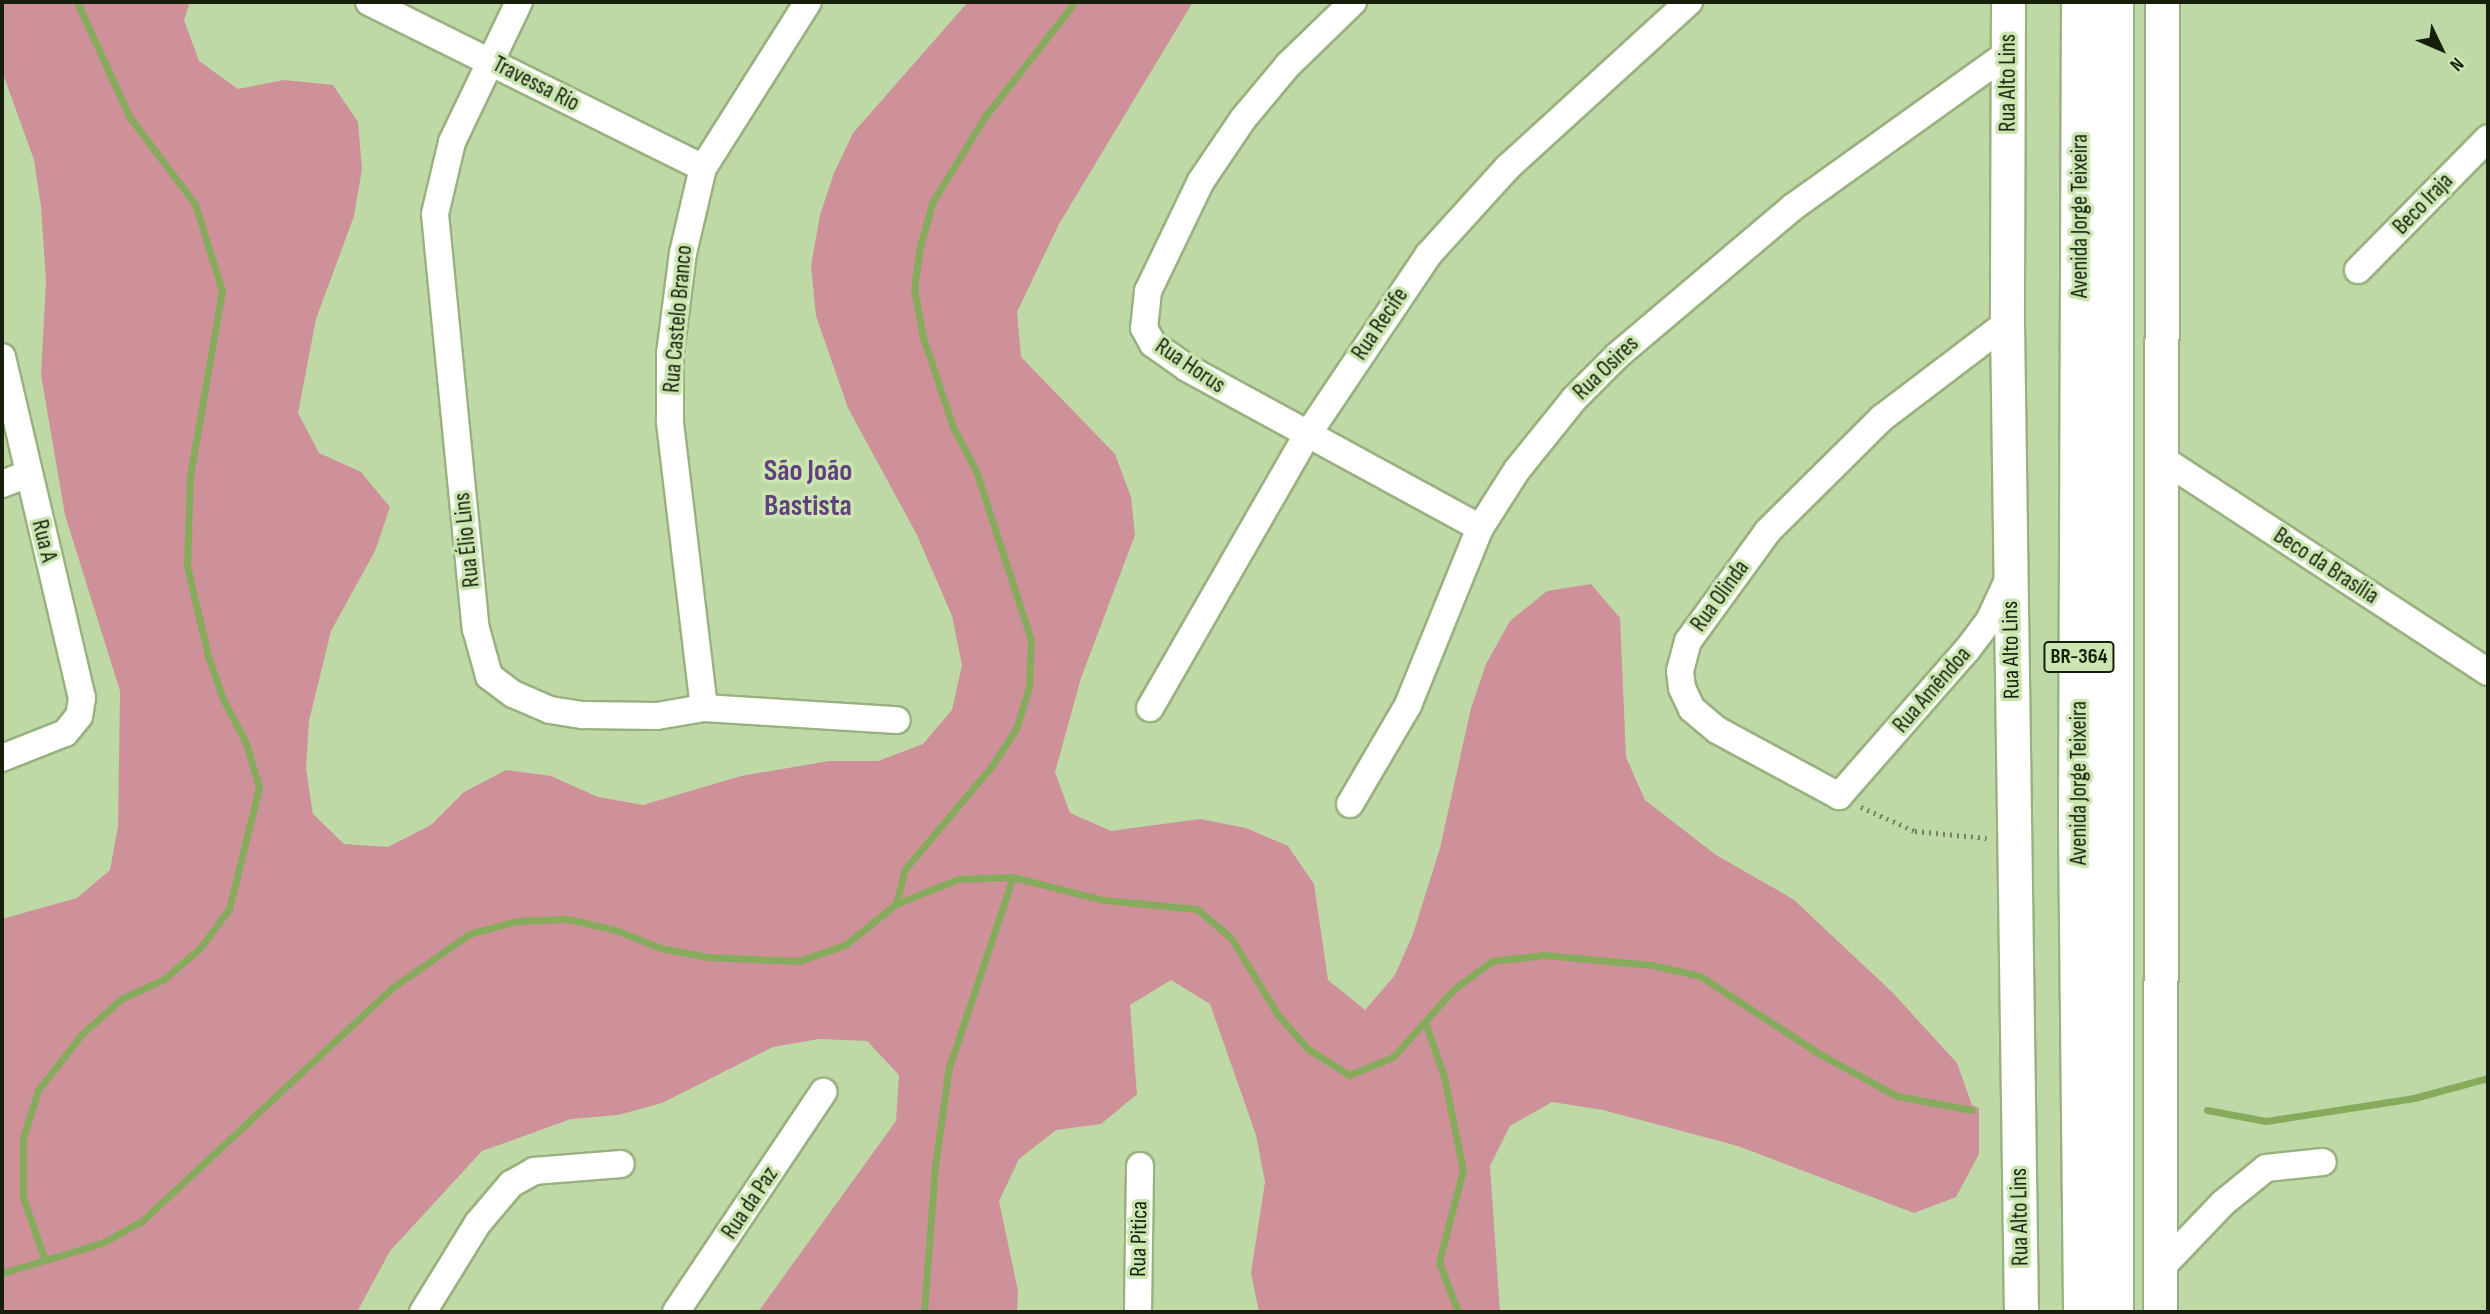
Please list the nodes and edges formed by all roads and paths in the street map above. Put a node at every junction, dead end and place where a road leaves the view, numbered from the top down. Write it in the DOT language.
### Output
graph roads {
  1 [pos="369,2"];
  2 [pos="519,2"];
  3 [pos="808,2"];
  4 [pos="1353,2"];
  5 [pos="1689,2"];
  6 [pos="2008,2"];
  7 [pos="2081,2"];
  8 [pos="2114,2"];
  9 [pos="2162,2"];
  10 [pos="2008,53"];
  11 [pos="488,60"];
  12 [pos="2488,138"];
  13 [pos="703,168"];
  14 [pos="2358,270"];
  15 [pos="2007,323"];
  16 [pos="2,357"];
  17 [pos="1306,436"];
  18 [pos="2164,460"];
  19 [pos="28,474"];
  20 [pos="2,484"];
  21 [pos="1480,528"];
  22 [pos="2010,575"];
  23 [pos="2488,672"];
  24 [pos="704,708"];
  25 [pos="1150,708"];
  26 [pos="897,720"];
  27 [pos="2,758"];
  28 [pos="1839,796"];
  29 [pos="1350,804"];
  30 [pos="2014,843"];
  31 [pos="823,1092"];
  32 [pos="2323,1162"];
  33 [pos="621,1164"];
  34 [pos="1140,1166"];
  35 [pos="2160,1269"];
  36 [pos="2021,1306"];
  37 [pos="423,1312"];
  38 [pos="676,1312"];
  39 [pos="1138,1312"];
  40 [pos="2083,1312"];
  41 [pos="2113,1312"];
  42 [pos="2161,1312"];
  1 -- 11 [label="street, Travessa Rio"];
  2 -- 11 [label="street, Rua Élio Lins"];
  3 -- 13 [label="street, Rua Castelo Branco"];
  4 -- 17 [label="street, Rua Horus"];
  5 -- 17 [label="street, Rua Recife"];
  6 -- 10 [label="main road, Rua Alto Lins"];
  7 -- 40 [label="highway, Avenida Jorge Teixeira / BR-364"];
  8 -- 41 [label="highway, Avenida Jorge Teixeira / BR-364"];
  9 -- 18 [label="main road"];
  10 -- 15 [label="main road, Rua Alto Lins"];
  10 -- 21 [label="street, Rua Osires"];
  11 -- 13 [label="street, Travessa Rio"];
  11 -- 24 [label="street, Rua Élio Lins"];
  12 -- 14 [label="street, Beco Iraja"];
  13 -- 24 [label="street, Rua Castelo Branco"];
  15 -- 22 [label="main road, Rua Alto Lins"];
  15 -- 28 [label="street, Rua Olinda"];
  16 -- 19 [label="street, Rua A"];
  17 -- 21 [label="street, Rua Horus"];
  17 -- 25 [label="street, Rua Recife"];
  18 -- 23 [label="street, Beco da Brasília"];
  18 -- 35 [label="main road"];
  19 -- 20 [label="street"];
  19 -- 27 [label="street, Rua A"];
  21 -- 29 [label="street, Rua Osires"];
  22 -- 28 [label="street, Rua Amêndoa"];
  22 -- 30 [label="main road, Rua Alto Lins"];
  24 -- 26 [label="street, Rua Élio Lins"];
  28 -- 30 [label="path"];
  30 -- 36 [label="main road, Rua Alto Lins"];
  31 -- 38 [label="street, Rua da Paz"];
  32 -- 35 [label="street"];
  33 -- 37 [label="street"];
  34 -- 39 [label="street, Rua Pitica"];
  35 -- 42 [label="main road"];
}
